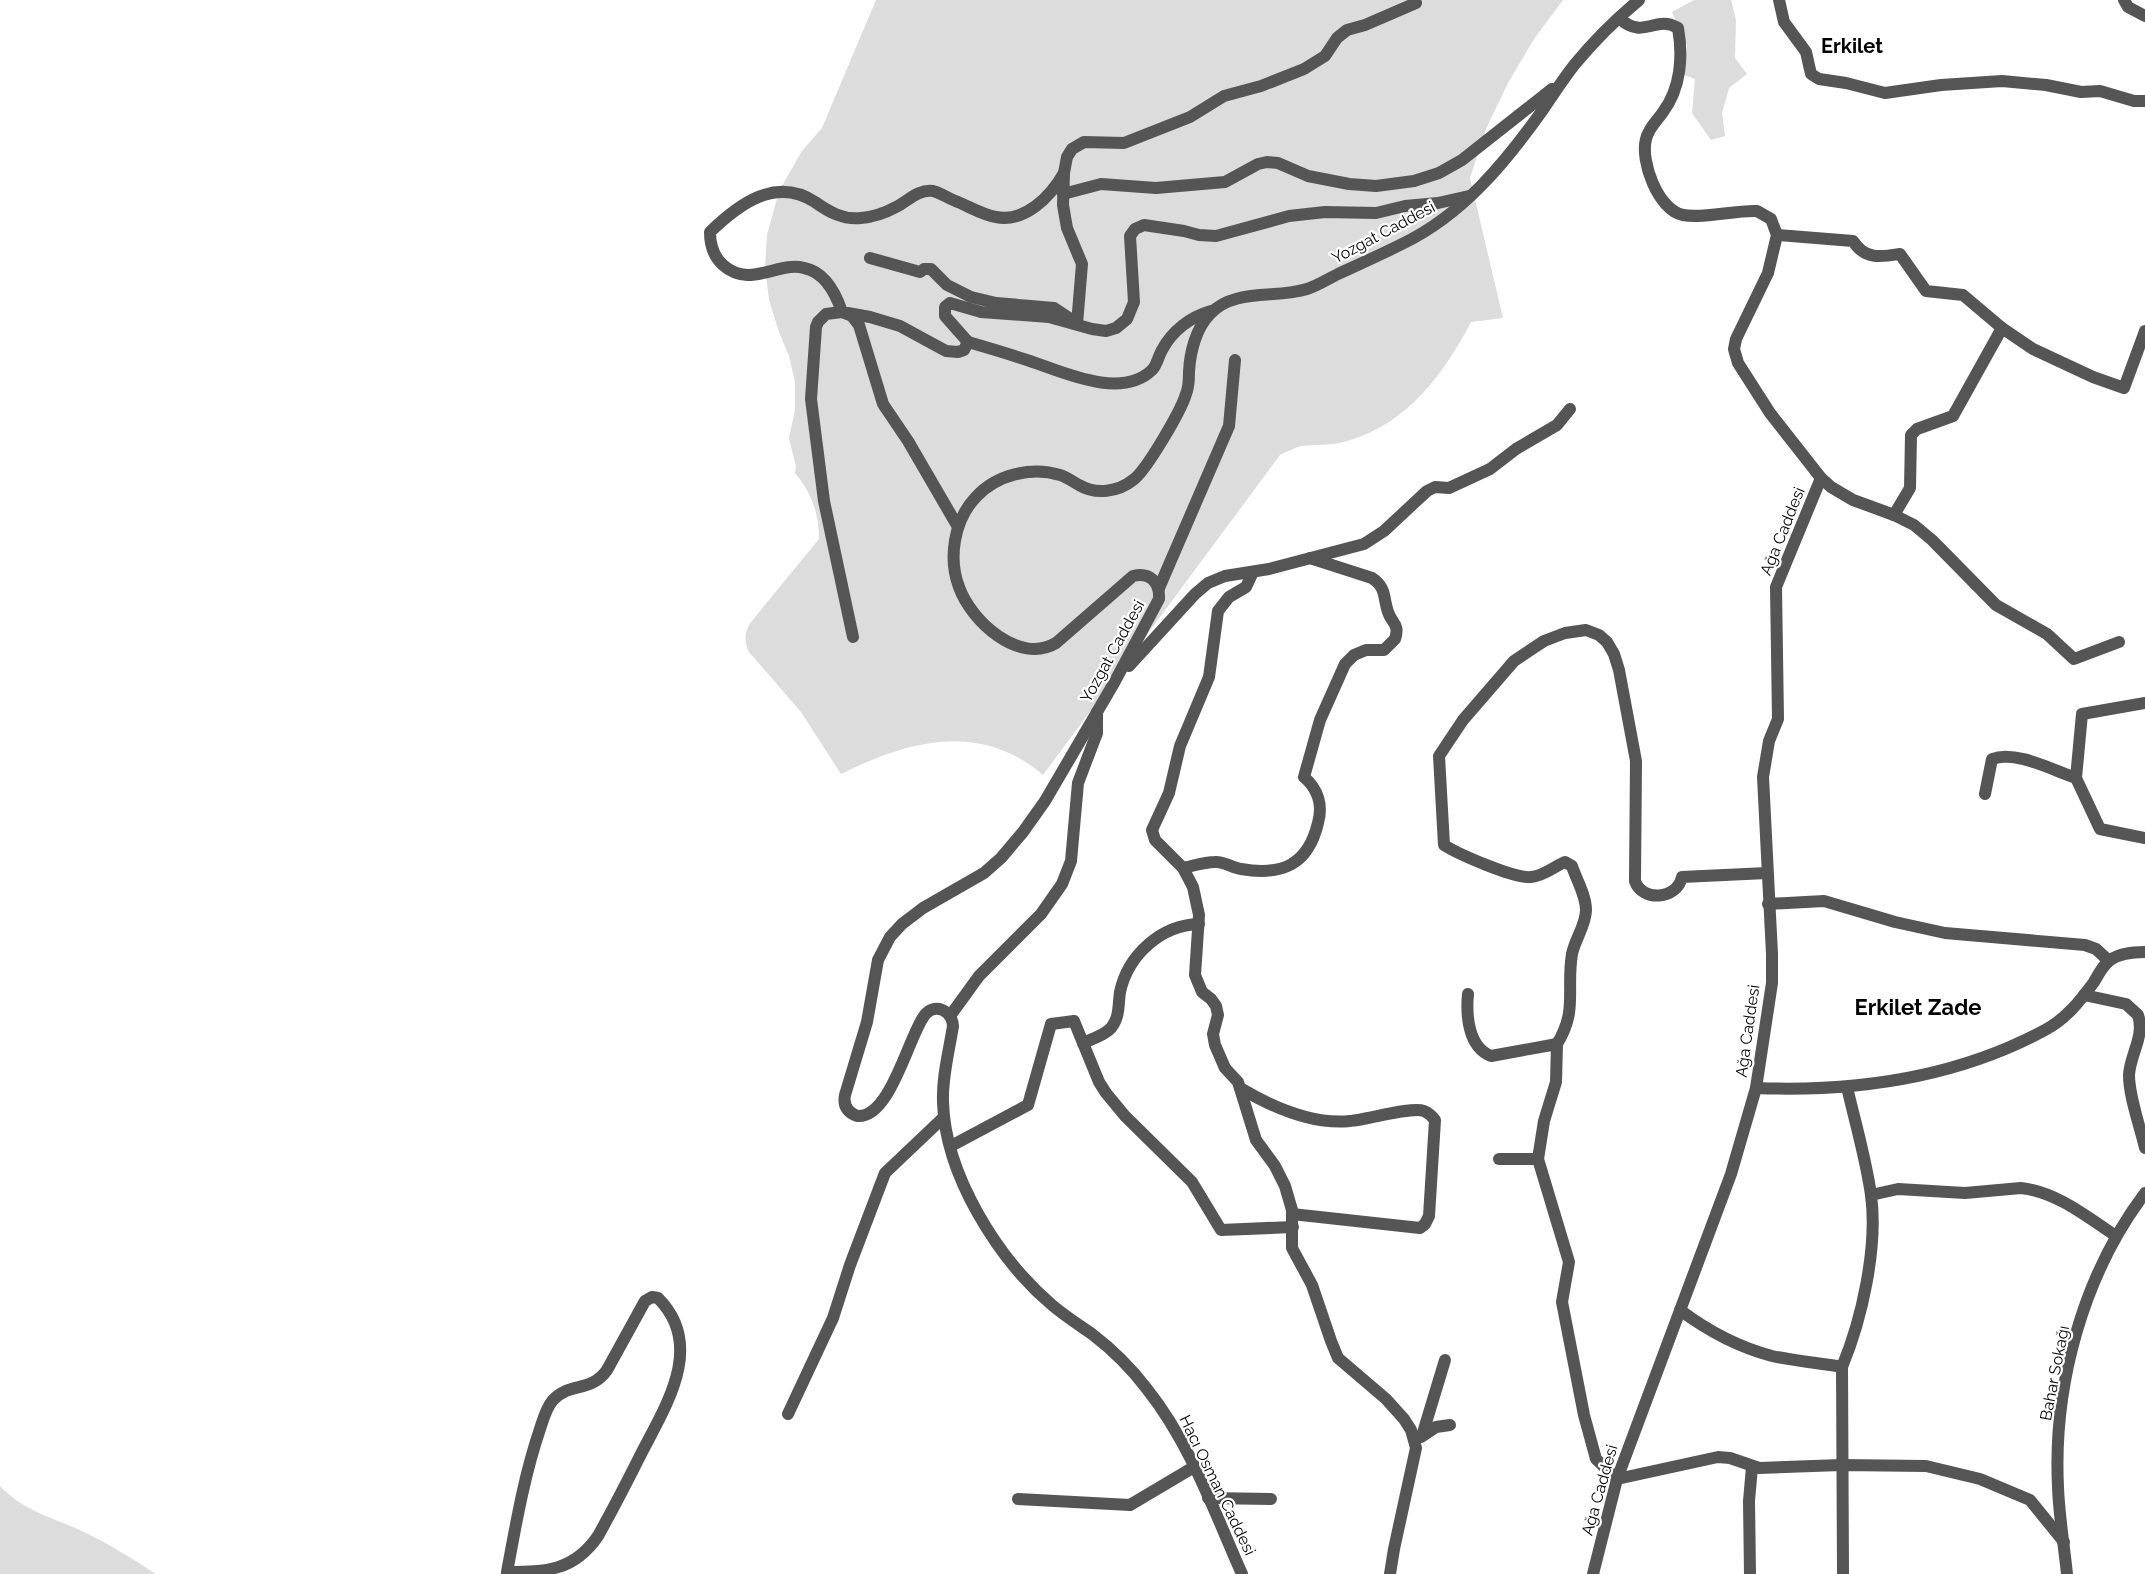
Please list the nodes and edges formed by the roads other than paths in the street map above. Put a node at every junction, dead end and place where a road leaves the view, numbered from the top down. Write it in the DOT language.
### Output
graph roads {
  1 [pos="1639,0"];
  2 [pos="1779,0"];
  3 [pos="2124,0"];
  4 [pos="1416,3"];
  5 [pos="2145,16"];
  6 [pos="1619,18"];
  7 [pos="1563,80"];
  8 [pos="2145,101"];
  9 [pos="1064,173"];
  10 [pos="1063,194"];
  11 [pos="1472,196"];
  12 [pos="1777,235"];
  13 [pos="870,258"];
  14 [pos="1214,310"];
  15 [pos="842,312"];
  16 [pos="1077,324"];
  17 [pos="2002,328"];
  18 [pos="2145,331"];
  19 [pos="968,342"];
  20 [pos="1235,360"];
  21 [pos="1570,409"];
  22 [pos="1821,478"];
  23 [pos="1894,515"];
  24 [pos="958,527"];
  25 [pos="1310,558"];
  26 [pos="1253,572"];
  27 [pos="1159,588"];
  28 [pos="854,637"];
  29 [pos="2119,642"];
  30 [pos="1114,682"];
  31 [pos="2145,704"];
  32 [pos="1097,712"];
  33 [pos="2076,778"];
  34 [pos="1985,794"];
  35 [pos="2145,838"];
  36 [pos="1183,868"];
  37 [pos="1767,873"];
  38 [pos="1768,904"];
  39 [pos="1199,924"];
  40 [pos="2145,952"];
  41 [pos="2109,961"];
  42 [pos="1468,994"];
  43 [pos="2084,995"];
  44 [pos="952,1021"];
  45 [pos="1083,1043"];
  46 [pos="1557,1044"];
  47 [pos="1847,1087"];
  48 [pos="1240,1088"];
  49 [pos="1756,1088"];
  50 [pos="944,1117"];
  51 [pos="951,1146"];
  52 [pos="2145,1148"];
  53 [pos="1499,1159"];
  54 [pos="1538,1160"];
  55 [pos="2145,1193"];
  56 [pos="1871,1196"];
  57 [pos="1292,1221"];
  58 [pos="2116,1236"];
  59 [pos="1680,1310"];
  60 [pos="1445,1360"];
  61 [pos="1842,1366"];
  62 [pos="788,1414"];
  63 [pos="1450,1425"];
  64 [pos="1419,1439"];
  65 [pos="1841,1465"];
  66 [pos="1194,1467"];
  67 [pos="1752,1467"];
  68 [pos="1617,1479"];
  69 [pos="1208,1497"];
  70 [pos="1271,1498"];
  71 [pos="1018,1499"];
  72 [pos="2064,1542"];
  73 [pos="507,1573"];
  74 [pos="1242,1574"];
  75 [pos="1390,1574"];
  76 [pos="1593,1574"];
  77 [pos="1750,1574"];
  78 [pos="1843,1574"];
  79 [pos="2067,1574"];
  1 -- 6 [label="street, Yozgat Caddesi"];
  2 -- 8 [label="street"];
  3 -- 5 [label="street"];
  4 -- 9 [label="street"];
  6 -- 7 [label="street, Yozgat Caddesi"];
  6 -- 12 [label="street"];
  7 -- 10 [label="street"];
  7 -- 11 [label="street, Yozgat Caddesi"];
  9 -- 10 [label="street"];
  9 -- 15 [label="street"];
  10 -- 16 [label="street"];
  11 -- 14 [label="street, Yozgat Caddesi"];
  11 -- 16 [label="street"];
  12 -- 17 [label="street"];
  12 -- 22 [label="street"];
  13 -- 16 [label="street"];
  14 -- 19 [label="street"];
  14 -- 24 [label="street, Yozgat Caddesi"];
  15 -- 19 [label="street"];
  15 -- 24 [label="street"];
  15 -- 28 [label="street"];
  16 -- 19 [label="street"];
  17 -- 18 [label="street"];
  17 -- 23 [label="street"];
  20 -- 27 [label="street"];
  21 -- 25 [label="street"];
  22 -- 23 [label="street"];
  22 -- 37 [label="street, Ağa Caddesi"];
  23 -- 29 [label="street"];
  24 -- 27 [label="street, Yozgat Caddesi"];
  25 -- 26 [label="street"];
  25 -- 36 [label="street"];
  26 -- 30 [label="street"];
  26 -- 36 [label="street"];
  27 -- 30 [label="street, Yozgat Caddesi"];
  30 -- 32 [label="street, Yozgat Caddesi"];
  31 -- 33 [label="street"];
  32 -- 44 [label="street"];
  32 -- 44 [label="street, Yozgat Caddesi"];
  33 -- 34 [label="street"];
  33 -- 35 [label="street"];
  36 -- 39 [label="street"];
  37 -- 38 [label="street, Ağa Caddesi"];
  37 -- 46 [label="street"];
  38 -- 41 [label="street"];
  38 -- 49 [label="street, Ağa Caddesi"];
  39 -- 45 [label="street"];
  39 -- 48 [label="street"];
  40 -- 41 [label="street"];
  41 -- 43 [label="street"];
  42 -- 46 [label="street"];
  43 -- 47 [label="street"];
  43 -- 52 [label="street"];
  44 -- 50 [label="street, Hacı Osman Caddesi"];
  45 -- 51 [label="street"];
  45 -- 57 [label="street"];
  46 -- 54 [label="street"];
  47 -- 49 [label="street"];
  47 -- 56 [label="street"];
  48 -- 57 [label="street"];
  48 -- 57 [label="street"];
  49 -- 59 [label="street, Ağa Caddesi"];
  50 -- 51 [label="street, Hacı Osman Caddesi"];
  50 -- 62 [label="street"];
  51 -- 66 [label="street, Hacı Osman Caddesi"];
  53 -- 54 [label="street"];
  54 -- 68 [label="street"];
  55 -- 58 [label="street, Bahar Sokağı"];
  56 -- 58 [label="street"];
  56 -- 61 [label="street"];
  57 -- 64 [label="street"];
  58 -- 72 [label="street, Bahar Sokağı"];
  59 -- 61 [label="street"];
  59 -- 68 [label="street, Ağa Caddesi"];
  60 -- 64 [label="street"];
  61 -- 65 [label="street"];
  63 -- 64 [label="street"];
  64 -- 75 [label="street"];
  65 -- 67 [label="street"];
  65 -- 72 [label="street"];
  65 -- 78 [label="street"];
  66 -- 69 [label="street, Hacı Osman Caddesi"];
  66 -- 71 [label="street"];
  67 -- 68 [label="street"];
  67 -- 77 [label="street"];
  68 -- 76 [label="street, Ağa Caddesi"];
  69 -- 70 [label="street"];
  69 -- 74 [label="street, Hacı Osman Caddesi"];
  72 -- 79 [label="street, Bahar Sokağı"];
  73 -- 73 [label="street"];
}
